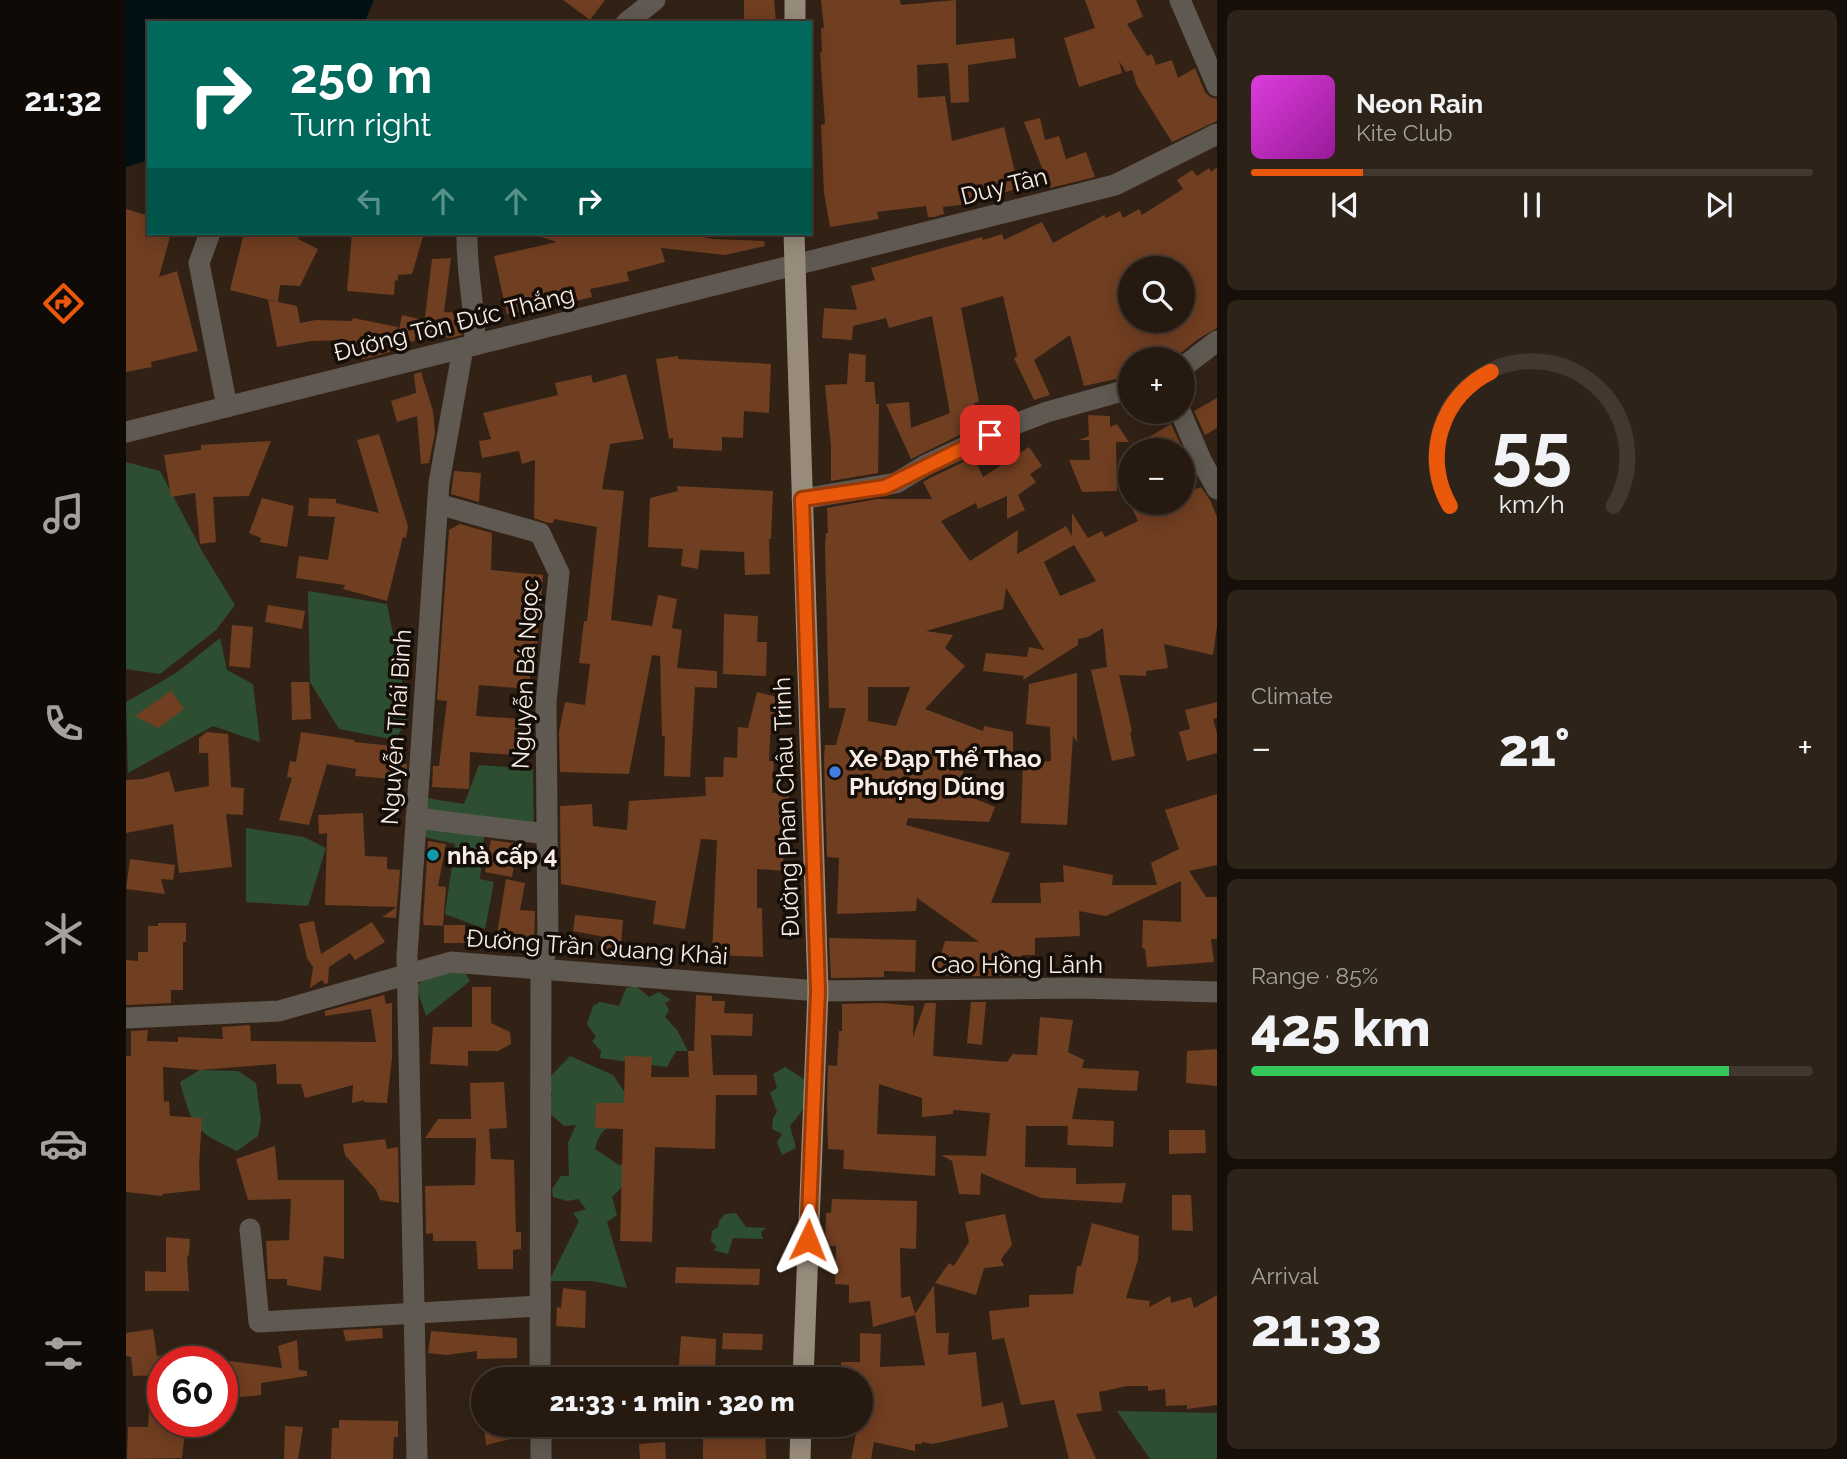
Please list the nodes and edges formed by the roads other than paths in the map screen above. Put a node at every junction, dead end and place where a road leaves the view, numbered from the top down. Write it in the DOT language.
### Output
graph roads {
  1 [pos="655,0"];
  2 [pos="794,0"];
  3 [pos="1180,0"];
  4 [pos="629,21"];
  5 [pos="794,21"];
  6 [pos="1217,86"];
  7 [pos="1217,134"];
  8 [pos="209,235"];
  9 [pos="467,235"];
  10 [pos="794,235"];
  11 [pos="794,264"];
  12 [pos="1217,341"];
  13 [pos="469,346"];
  14 [pos="1195,358"];
  15 [pos="1118,392"];
  16 [pos="227,407"];
  17 [pos="1186,424"];
  18 [pos="126,432"];
  19 [pos="1217,489"];
  20 [pos="439,493"];
  21 [pos="802,499"];
  22 [pos="416,818"];
  23 [pos="547,834"];
  24 [pos="541,968"];
  25 [pos="406,974"];
  26 [pos="818,991"];
  27 [pos="1217,992"];
  28 [pos="126,1018"];
  29 [pos="250,1229"];
  30 [pos="540,1306"];
  31 [pos="414,1314"];
  32 [pos="540,1367"];
  33 [pos="803,1367"];
  34 [pos="541,1437"];
  35 [pos="801,1437"];
  36 [pos="417,1459"];
  37 [pos="541,1459"];
  38 [pos="800,1459"];
  1 -- 4 [label="street"];
  2 -- 5 [label="main road"];
  3 -- 6 [label="street"];
  7 -- 11 [label="street, Duy Tân"];
  8 -- 16 [label="street"];
  9 -- 13 [label="street, Nguyễn Thái Bình"];
  10 -- 11 [label="main road, Đường Phan Châu Trinh"];
  11 -- 13 [label="street, Đường Tôn Đức Thắng"];
  11 -- 21 [label="main road, Đường Phan Châu Trinh"];
  12 -- 14 [label="street"];
  13 -- 16 [label="street, Đường Tôn Đức Thắng"];
  13 -- 20 [label="street, Nguyễn Thái Bình"];
  15 -- 21 [label="street"];
  16 -- 18 [label="street, Đường Tôn Đức Thắng"];
  17 -- 19 [label="street"];
  20 -- 22 [label="street, Nguyễn Thái Bình"];
  20 -- 23 [label="street, Nguyễn Bá Ngọc"];
  21 -- 26 [label="main road, Đường Phan Châu Trinh"];
  22 -- 23 [label="street"];
  22 -- 25 [label="street, Nguyễn Thái Bình"];
  23 -- 24 [label="street, Nguyễn Bá Ngọc"];
  24 -- 25 [label="street, Đường Trần Quang Khải"];
  24 -- 26 [label="street, Đường Trần Quang Khải"];
  24 -- 30 [label="street, Nguyễn Bá Ngọc"];
  25 -- 28 [label="street, Đường Trần Quang Khải"];
  25 -- 31 [label="street, Nguyễn Thái Bình"];
  26 -- 27 [label="street, Cao Hồng Lãnh"];
  26 -- 33 [label="main road, Đường Phan Châu Trinh"];
  29 -- 31 [label="street"];
  30 -- 31 [label="street"];
  30 -- 32 [label="street, Nguyễn Bá Ngọc"];
  31 -- 36 [label="street, Nguyễn Thái Bình"];
  34 -- 37 [label="street"];
  35 -- 38 [label="main road"];
}
